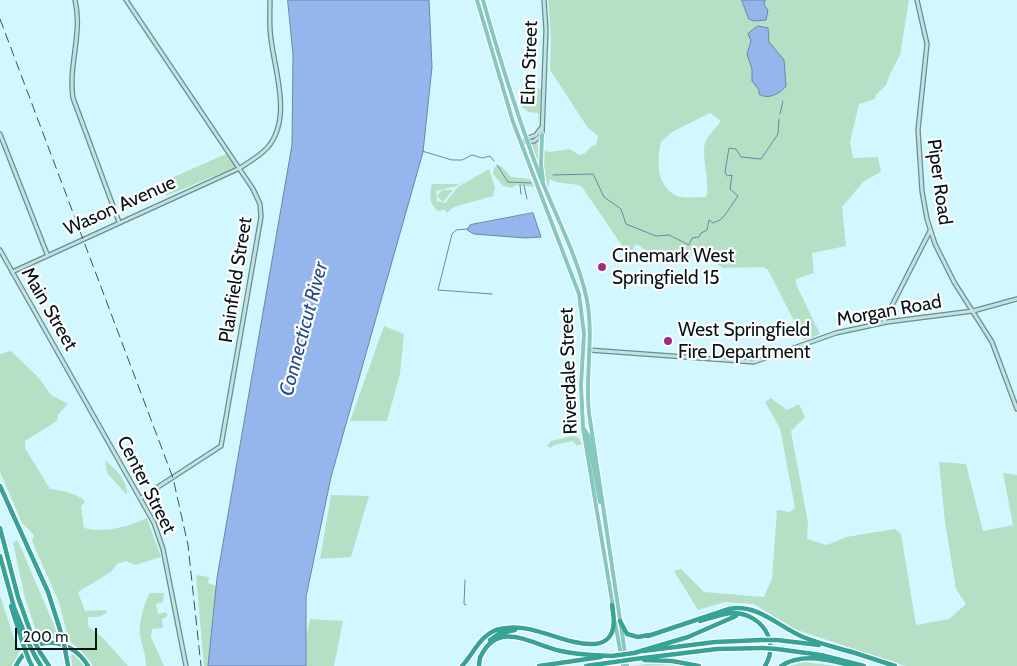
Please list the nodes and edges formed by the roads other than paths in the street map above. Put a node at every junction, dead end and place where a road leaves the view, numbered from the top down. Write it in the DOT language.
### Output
graph roads {
  1 [pos="126,0"];
  2 [pos="270,0"];
  3 [pos="477,0"];
  4 [pos="483,0"];
  5 [pos="544,0"];
  6 [pos="916,0"];
  7 [pos="75,1"];
  8 [pos="542,127"];
  9 [pos="0,134"];
  10 [pos="542,135"];
  11 [pos="527,141"];
  12 [pos="521,143"];
  13 [pos="240,168"];
  14 [pos="544,187"];
  15 [pos="118,222"];
  16 [pos="556,231"];
  17 [pos="930,231"];
  18 [pos="0,250"];
  19 [pos="47,254"];
  20 [pos="572,256"];
  21 [pos="12,272"];
  22 [pos="1017,299"];
  23 [pos="973,311"];
  24 [pos="882,323"];
  25 [pos="589,350"];
  26 [pos="582,351"];
  27 [pos="75,382"];
  28 [pos="1017,409"];
  29 [pos="590,420"];
  30 [pos="584,428"];
  31 [pos="0,486"];
  32 [pos="141,498"];
  33 [pos="602,506"];
  34 [pos="0,528"];
  35 [pos="0,556"];
  36 [pos="612,605"];
  37 [pos="756,620"];
  38 [pos="620,621"];
  39 [pos="541,632"];
  40 [pos="648,636"];
  41 [pos="26,643"];
  42 [pos="851,652"];
  43 [pos="634,653"];
  44 [pos="612,656"];
  45 [pos="480,658"];
  46 [pos="635,659"];
  47 [pos="614,662"];
  48 [pos="16,666"];
  49 [pos="32,666"];
  50 [pos="41,666"];
  51 [pos="49,666"];
  52 [pos="68,666"];
  53 [pos="88,666"];
  54 [pos="186,666"];
  55 [pos="462,666"];
  56 [pos="478,666"];
  57 [pos="539,666"];
  58 [pos="586,666"];
  59 [pos="605,666"];
  60 [pos="623,666"];
  61 [pos="628,666"];
  62 [pos="700,666"];
  63 [pos="765,666"];
  64 [pos="781,666"];
  65 [pos="853,666"];
  66 [pos="864,666"];
  67 [pos="895,666"];
  1 -- 13 [label="main road, Plainfield Street"];
  2 -- 13 [label="main road, Wason Avenue"];
  3 -- 12 [label="main road, Riverdale Street"];
  4 -- 11 [label="main road, Riverdale Street"];
  5 -- 8 [label="main road, Elm Street"];
  6 -- 17 [label="main road, Piper Road"];
  7 -- 15 [label="main road"];
  8 -- 10 [label="main road, Elm Street"];
  8 -- 11 [label="main road, Elm Street"];
  9 -- 19 [label="main road"];
  10 -- 11 [label="main road"];
  10 -- 14 [label="main road"];
  11 -- 12 [label="main road"];
  11 -- 14 [label="main road, Riverdale Street"];
  12 -- 16 [label="main road, Riverdale Street"];
  13 -- 15 [label="main road, Wason Avenue"];
  13 -- 32 [label="main road, Plainfield Street"];
  14 -- 20 [label="main road, Riverdale Street"];
  15 -- 19 [label="main road, Wason Avenue"];
  16 -- 20 [label="main road"];
  16 -- 26 [label="main road, Riverdale Street"];
  17 -- 23 [label="main road, Piper Road"];
  17 -- 24 [label="main road"];
  18 -- 21 [label="main road, Main Street"];
  19 -- 21 [label="main road, Wason Avenue"];
  20 -- 25 [label="main road, Riverdale Street"];
  21 -- 27 [label="main road, Main Street"];
  22 -- 23 [label="main road, Morgan Road"];
  23 -- 24 [label="main road, Morgan Road"];
  23 -- 28 [label="main road, Piper Road"];
  24 -- 25 [label="main road, Morgan Road"];
  25 -- 26 [label="main road"];
  25 -- 29 [label="main road, Riverdale Street"];
  26 -- 30 [label="main road, Riverdale Street"];
  27 -- 32 [label="main road, Center Street"];
  29 -- 30 [label="main road"];
  29 -- 33 [label="main road, Riverdale Street"];
  30 -- 33 [label="main road"];
  30 -- 36 [label="main road, Riverdale Street"];
  31 -- 52 [label="highway, bridge"];
  32 -- 54 [label="main road, Center Street"];
  33 -- 38 [label="main road, Riverdale Street"];
  34 -- 51 [label="highway, bridge"];
  35 -- 41 [label="highway"];
  36 -- 39 [label="highway"];
  36 -- 60 [label="main road, Riverdale Street"];
  37 -- 40 [label="highway"];
  37 -- 43 [label="highway"];
  37 -- 63 [label="highway"];
  38 -- 40 [label="highway"];
  38 -- 61 [label="main road, Riverdale Street"];
  39 -- 45 [label="highway"];
  39 -- 55 [label="highway"];
  40 -- 42 [label="highway"];
  41 -- 49 [label="highway, bridge"];
  41 -- 50 [label="highway, bridge"];
  42 -- 43 [label="highway, bridge"];
  42 -- 67 [label="highway"];
  43 -- 44 [label="highway, bridge"];
  44 -- 45 [label="highway"];
  44 -- 57 [label="highway"];
  45 -- 56 [label="highway"];
  46 -- 47 [label="highway, bridge"];
  46 -- 62 [label="highway"];
  46 -- 66 [label="highway, bridge"];
  47 -- 58 [label="highway"];
  47 -- 59 [label="highway"];
  48 -- 53 [label="highway"];
  64 -- 65 [label="highway"];
}
